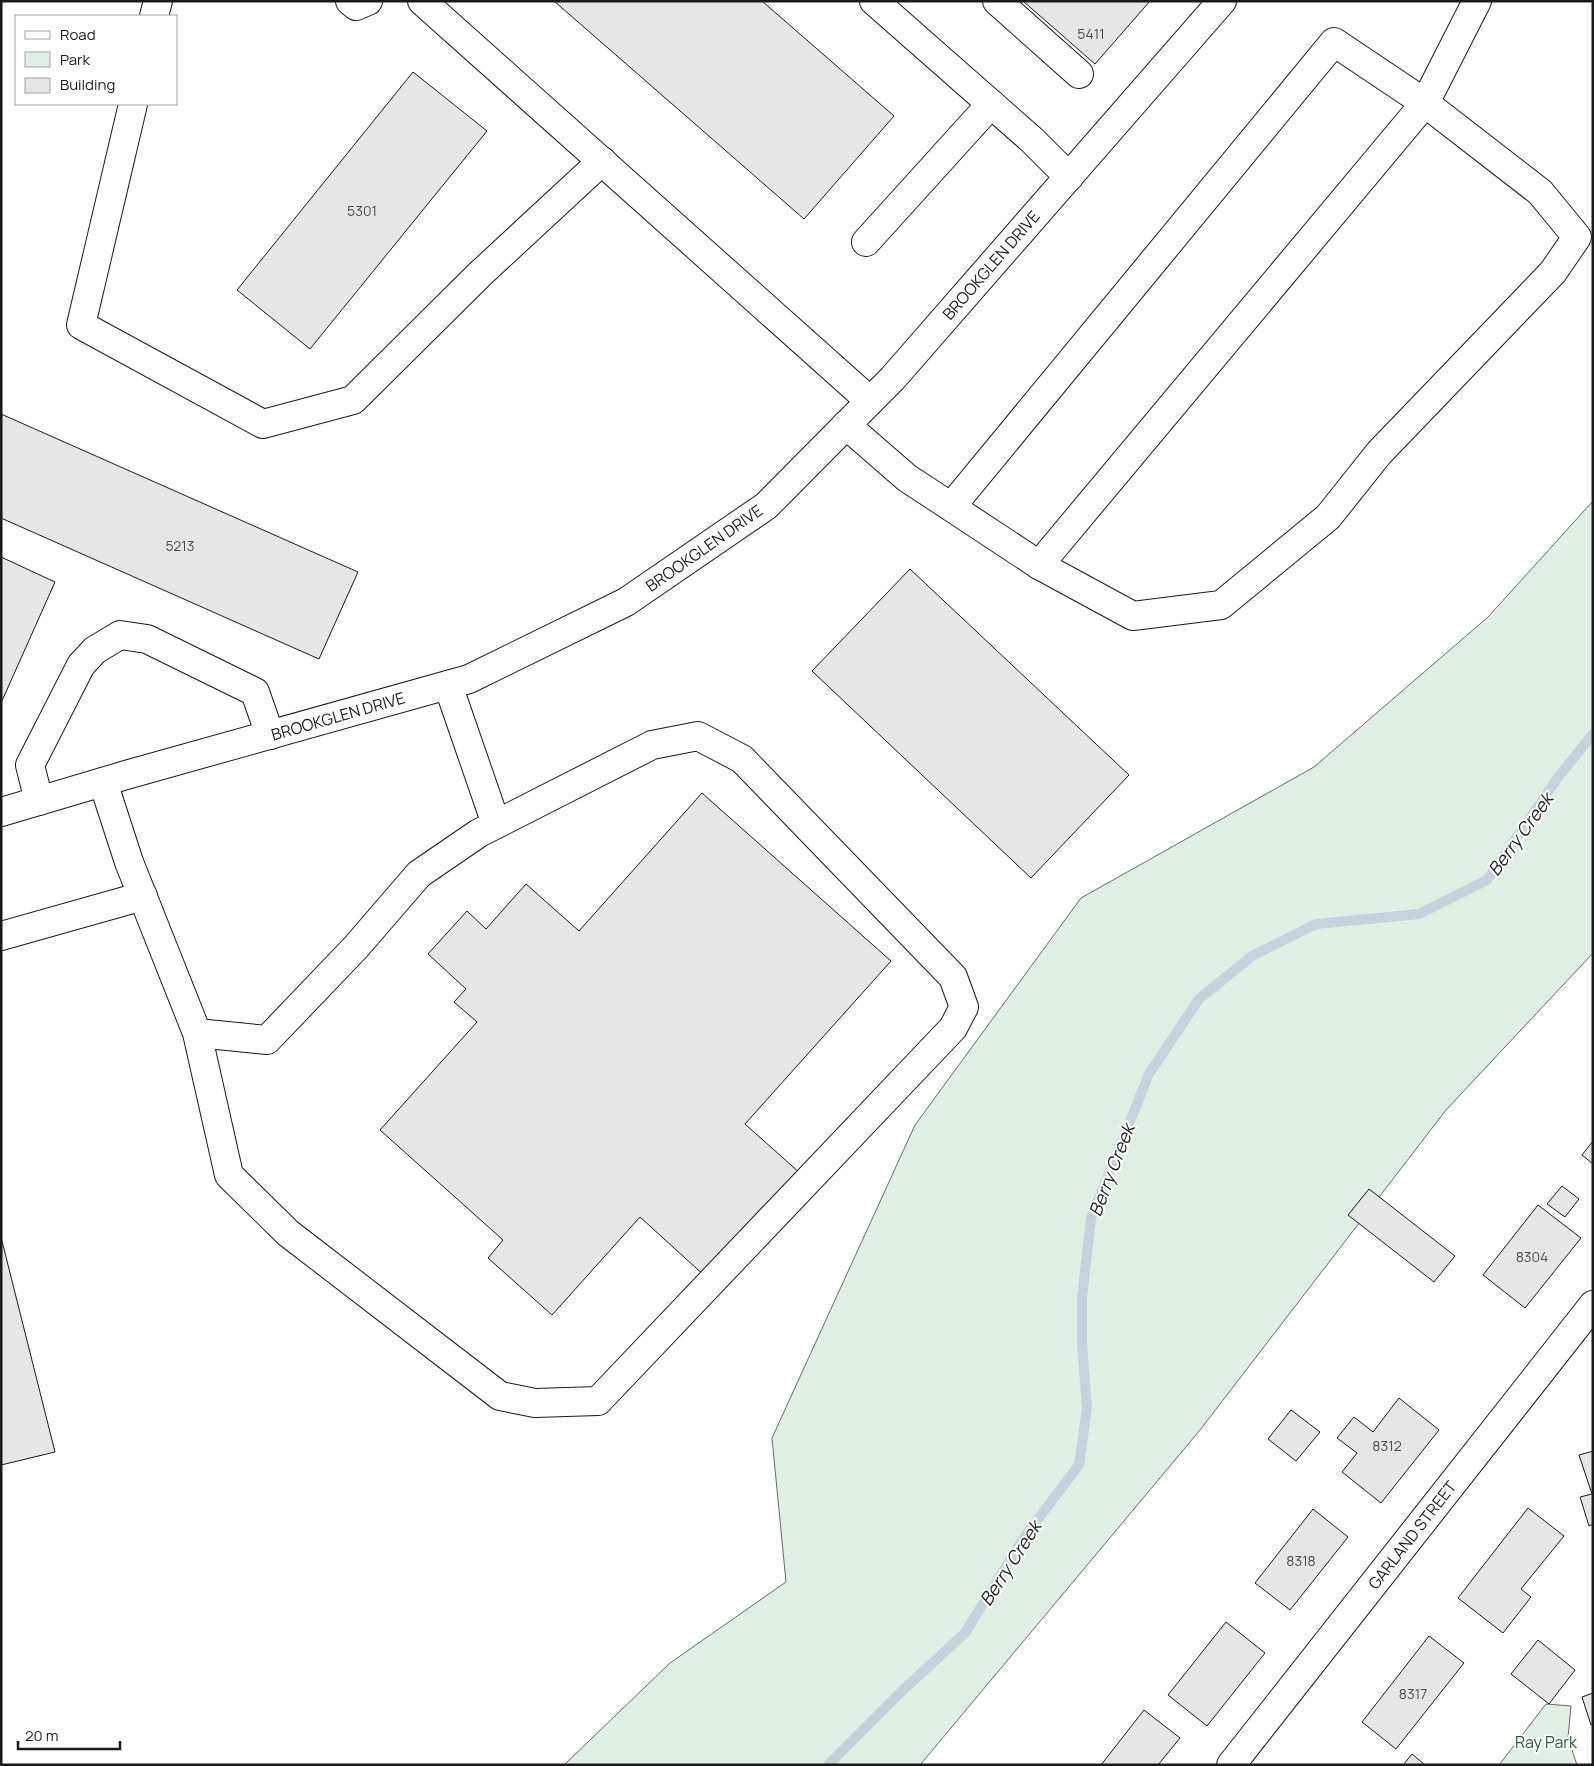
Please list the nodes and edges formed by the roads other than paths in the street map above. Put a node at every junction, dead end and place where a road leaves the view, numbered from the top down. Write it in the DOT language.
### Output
graph roads {
  1 [pos="158,1"];
  2 [pos="350,1"];
  3 [pos="368,1"];
  4 [pos="422,1"];
  5 [pos="874,1"];
  6 [pos="997,1"];
  7 [pos="1222,1"];
  8 [pos="1476,1"];
  9 [pos="154,15"];
  10 [pos="1079,74"];
  11 [pos="1425,103"];
  12 [pos="991,104"];
  13 [pos="133,105"];
  14 [pos="602,161"];
  15 [pos="1069,176"];
  16 [pos="866,242"];
  17 [pos="870,401"];
  18 [pos="846,425"];
  19 [pos="951,507"];
  20 [pos="1039,565"];
  21 [pos="448,685"];
  22 [pos="270,735"];
  23 [pos="103,782"];
  24 [pos="39,801"];
  25 [pos="1,812"];
  26 [pos="496,824"];
  27 [pos="143,896"];
  28 [pos="1,936"];
  29 [pos="197,1033"];
  30 [pos="1593,1305"];
  31 [pos="1231,1765"];
  1 -- 9 [label="street"];
  2 -- 3 [label="street"];
  4 -- 14 [label="street"];
  5 -- 12 [label="street"];
  6 -- 10 [label="street"];
  7 -- 15 [label="street, BROOKGLEN DRIVE"];
  8 -- 11 [label="street"];
  11 -- 19 [label="street"];
  11 -- 20 [label="street"];
  11 -- 20 [label="street"];
  12 -- 15 [label="street"];
  12 -- 16 [label="street"];
  13 -- 14 [label="street"];
  14 -- 17 [label="street"];
  15 -- 17 [label="street, BROOKGLEN DRIVE"];
  17 -- 18 [label="street, BROOKGLEN DRIVE"];
  18 -- 19 [label="street"];
  18 -- 21 [label="street, BROOKGLEN DRIVE"];
  19 -- 20 [label="street"];
  21 -- 22 [label="street, BROOKGLEN DRIVE"];
  21 -- 26 [label="street"];
  22 -- 23 [label="street, BROOKGLEN DRIVE"];
  22 -- 24 [label="street"];
  23 -- 24 [label="street, BROOKGLEN DRIVE"];
  23 -- 27 [label="street"];
  24 -- 25 [label="street, BROOKGLEN DRIVE"];
  26 -- 29 [label="street"];
  26 -- 29 [label="street"];
  27 -- 28 [label="street"];
  27 -- 29 [label="street"];
  30 -- 31 [label="street, GARLAND STREET"];
}
